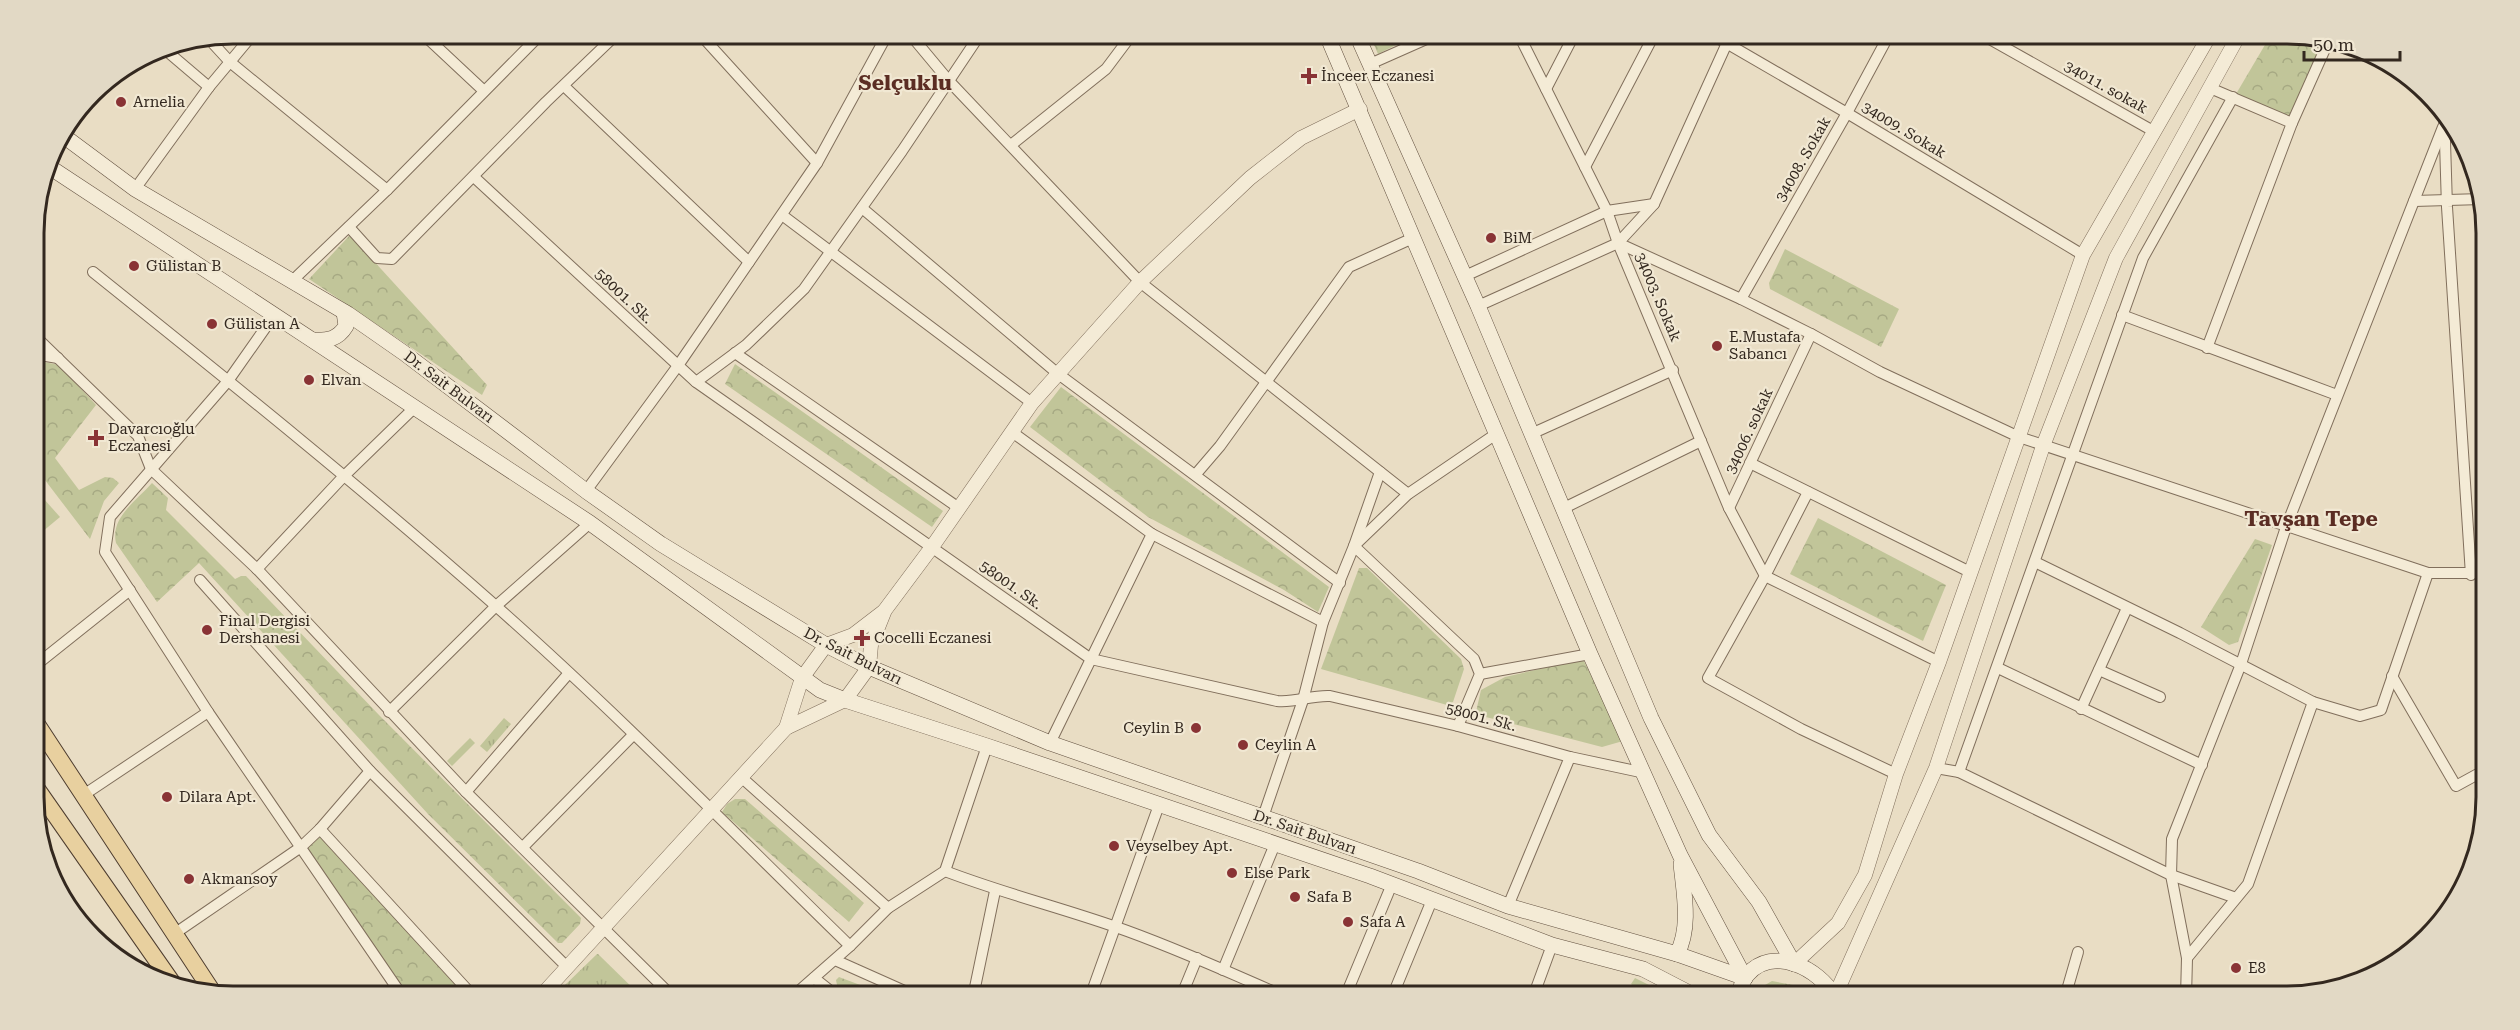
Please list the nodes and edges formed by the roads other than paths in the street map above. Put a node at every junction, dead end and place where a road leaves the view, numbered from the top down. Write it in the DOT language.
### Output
graph roads {
  1 [pos="245,44"];
  2 [pos="434,44"];
  3 [pos="531,44"];
  4 [pos="604,44"];
  5 [pos="709,44"];
  6 [pos="882,44"];
  7 [pos="918,44"];
  8 [pos="974,44"];
  9 [pos="1125,44"];
  10 [pos="1331,44"];
  11 [pos="1361,44"];
  12 [pos="1415,44"];
  13 [pos="1524,44"];
  14 [pos="1569,44"];
  15 [pos="1649,44"];
  16 [pos="1726,44"];
  17 [pos="1884,44"];
  18 [pos="1999,44"];
  19 [pos="2205,44"];
  20 [pos="2235,44"];
  21 [pos="214,45"];
  22 [pos="2327,47"];
  23 [pos="170,54"];
  24 [pos="230,62"];
  25 [pos="1370,64"];
  26 [pos="949,81"];
  27 [pos="564,86"];
  28 [pos="209,87"];
  29 [pos="2210,88"];
  30 [pos="1546,89"];
  31 [pos="484,91"];
  32 [pos="2233,97"];
  33 [pos="1360,109"];
  34 [pos="1847,113"];
  35 [pos="2292,123"];
  36 [pos="2444,127"];
  37 [pos="2155,132"];
  38 [pos="68,139"];
  39 [pos="1011,145"];
  40 [pos="817,163"];
  41 [pos="1585,167"];
  42 [pos="54,170"];
  43 [pos="474,177"];
  44 [pos="135,189"];
  45 [pos="387,190"];
  46 [pos="2473,199"];
  47 [pos="2446,200"];
  48 [pos="2414,201"];
  49 [pos="1654,204"];
  50 [pos="862,208"];
  51 [pos="1607,210"];
  52 [pos="782,215"];
  53 [pos="349,227"];
  54 [pos="1413,238"];
  55 [pos="1618,243"];
  56 [pos="831,252"];
  57 [pos="2083,255"];
  58 [pos="749,262"];
  59 [pos="93,272"];
  60 [pos="1465,276"];
  61 [pos="291,282"];
  62 [pos="1140,282"];
  63 [pos="1741,299"];
  64 [pos="1478,306"];
  65 [pos="344,312"];
  66 [pos="275,314"];
  67 [pos="2122,315"];
  68 [pos="1812,334"];
  69 [pos="313,340"];
  70 [pos="44,345"];
  71 [pos="2207,348"];
  72 [pos="735,353"];
  73 [pos="44,356"];
  74 [pos="58,358"];
  75 [pos="677,367"];
  76 [pos="1673,370"];
  77 [pos="1057,373"];
  78 [pos="228,381"];
  79 [pos="696,382"];
  80 [pos="1266,383"];
  81 [pos="2337,395"];
  82 [pos="1032,402"];
  83 [pos="414,408"];
  84 [pos="1012,432"];
  85 [pos="1496,434"];
  86 [pos="1531,434"];
  87 [pos="2019,437"];
  88 [pos="1701,441"];
  89 [pos="2043,446"];
  90 [pos="2071,456"];
  91 [pos="1750,463"];
  92 [pos="151,469"];
  93 [pos="1380,472"];
  94 [pos="1196,474"];
  95 [pos="343,477"];
  96 [pos="586,491"];
  97 [pos="1808,492"];
  98 [pos="1408,494"];
  99 [pos="959,508"];
  100 [pos="1729,508"];
  101 [pos="1562,509"];
  102 [pos="590,523"];
  103 [pos="2286,527"];
  104 [pos="1152,534"];
  105 [pos="1354,546"];
  106 [pos="932,547"];
  107 [pos="2035,562"];
  108 [pos="257,569"];
  109 [pos="1970,572"];
  110 [pos="2428,573"];
  111 [pos="2476,574"];
  112 [pos="2471,575"];
  113 [pos="1765,576"];
  114 [pos="200,580"];
  115 [pos="1340,583"];
  116 [pos="130,590"];
  117 [pos="496,606"];
  118 [pos="2127,608"];
  119 [pos="885,610"];
  120 [pos="1323,622"];
  121 [pos="826,645"];
  122 [pos="1590,654"];
  123 [pos="44,659"];
  124 [pos="1091,659"];
  125 [pos="1939,662"];
  126 [pos="2241,664"];
  127 [pos="868,668"];
  128 [pos="1998,668"];
  129 [pos="2099,670"];
  130 [pos="569,673"];
  131 [pos="1480,674"];
  132 [pos="2392,676"];
  133 [pos="802,678"];
  134 [pos="2160,697"];
  135 [pos="845,700"];
  136 [pos="1303,700"];
  137 [pos="2313,702"];
  138 [pos="2082,709"];
  139 [pos="208,712"];
  140 [pos="389,712"];
  141 [pos="1458,726"];
  142 [pos="786,728"];
  143 [pos="44,735"];
  144 [pos="633,735"];
  145 [pos="1050,743"];
  146 [pos="987,746"];
  147 [pos="1570,757"];
  148 [pos="2202,765"];
  149 [pos="1936,768"];
  150 [pos="370,771"];
  151 [pos="1959,772"];
  152 [pos="1645,773"];
  153 [pos="1896,774"];
  154 [pos="2476,775"];
  155 [pos="741,777"];
  156 [pos="466,792"];
  157 [pos="85,794"];
  158 [pos="44,801"];
  159 [pos="1159,805"];
  160 [pos="710,810"];
  161 [pos="1263,817"];
  162 [pos="320,829"];
  163 [pos="1275,844"];
  164 [pos="301,847"];
  165 [pos="523,847"];
  166 [pos="1680,855"];
  167 [pos="945,871"];
  168 [pos="2171,875"];
  169 [pos="1392,884"];
  170 [pos="996,891"];
  171 [pos="2236,898"];
  172 [pos="1432,900"];
  173 [pos="1508,906"];
  174 [pos="888,908"];
  175 [pos="1115,927"];
  176 [pos="602,928"];
  177 [pos="174,934"];
  178 [pos="1552,945"];
  179 [pos="850,946"];
  180 [pos="2078,952"];
  181 [pos="1677,954"];
  182 [pos="1197,958"];
  183 [pos="2187,958"];
  184 [pos="835,960"];
  185 [pos="1794,964"];
  186 [pos="566,966"];
  187 [pos="1224,970"];
  188 [pos="166,974"];
  189 [pos="814,978"];
  190 [pos="1745,978"];
  191 [pos="208,985"];
  192 [pos="396,986"];
  193 [pos="464,986"];
  194 [pos="551,986"];
  195 [pos="662,986"];
  196 [pos="805,986"];
  197 [pos="824,986"];
  198 [pos="893,986"];
  199 [pos="976,986"];
  200 [pos="1094,986"];
  201 [pos="1186,986"];
  202 [pos="1261,986"];
  203 [pos="1350,986"];
  204 [pos="1397,986"];
  205 [pos="1537,986"];
  206 [pos="1676,986"];
  207 [pos="1741,986"];
  208 [pos="1827,986"];
  209 [pos="1840,986"];
  210 [pos="2068,986"];
  211 [pos="2186,986"];
  1 -- 24 [label="street"];
  2 -- 31 [label="street"];
  3 -- 31 [label="street"];
  4 -- 27 [label="street"];
  5 -- 40 [label="street"];
  6 -- 40 [label="street"];
  7 -- 26 [label="street"];
  8 -- 26 [label="street"];
  9 -- 39 [label="street"];
  10 -- 33 [label="main road"];
  11 -- 25 [label="main road"];
  12 -- 25 [label="street"];
  13 -- 30 [label="street, 34003. Sokak"];
  14 -- 30 [label="street"];
  15 -- 41 [label="street"];
  16 -- 34 [label="street, 34009. Sokak"];
  16 -- 49 [label="street"];
  17 -- 34 [label="street, 34008. Sokak"];
  18 -- 37 [label="street, 34011. sokak"];
  19 -- 37 [label="street"];
  20 -- 29 [label="street"];
  21 -- 24 [label="street"];
  22 -- 35 [label="street"];
  23 -- 28 [label="street"];
  24 -- 28 [label="street"];
  24 -- 45 [label="street"];
  25 -- 60 [label="main road"];
  26 -- 39 [label="street"];
  26 -- 50 [label="street"];
  27 -- 43 [label="street"];
  27 -- 58 [label="street"];
  28 -- 44 [label="street"];
  29 -- 32 [label="street"];
  29 -- 89 [label="street"];
  30 -- 41 [label="street, 34003. Sokak"];
  31 -- 45 [label="street"];
  32 -- 35 [label="street"];
  32 -- 67 [label="street"];
  33 -- 54 [label="main road"];
  33 -- 62 [label="street"];
  34 -- 57 [label="street, 34009. Sokak"];
  34 -- 63 [label="street, 34008. Sokak"];
  35 -- 71 [label="street"];
  36 -- 47 [label="street"];
  36 -- 48 [label="street"];
  37 -- 57 [label="street"];
  38 -- 44 [label="main road, Dr. Sait Bulvarı"];
  39 -- 62 [label="street"];
  40 -- 52 [label="street"];
  41 -- 51 [label="street, 34003. Sokak"];
  42 -- 66 [label="main road, Dr. Sait Bulvarı"];
  43 -- 53 [label="street"];
  43 -- 75 [label="street, 58001. Sk."];
  44 -- 61 [label="main road, Dr. Sait Bulvarı"];
  45 -- 53 [label="street"];
  46 -- 47 [label="street"];
  47 -- 48 [label="street"];
  47 -- 112 [label="street"];
  48 -- 81 [label="street"];
  49 -- 51 [label="street"];
  49 -- 55 [label="street"];
  50 -- 56 [label="street"];
  50 -- 77 [label="street"];
  51 -- 55 [label="street, 34003. Sokak"];
  51 -- 60 [label="street"];
  52 -- 56 [label="street"];
  52 -- 58 [label="street"];
  53 -- 61 [label="street"];
  54 -- 80 [label="street"];
  54 -- 85 [label="main road"];
  55 -- 63 [label="street"];
  55 -- 64 [label="street"];
  55 -- 76 [label="street, 34003. Sokak"];
  56 -- 72 [label="street"];
  56 -- 82 [label="street"];
  57 -- 87 [label="street"];
  58 -- 75 [label="street"];
  59 -- 78 [label="street"];
  60 -- 64 [label="main road"];
  61 -- 65 [label="main road, Dr. Sait Bulvarı"];
  62 -- 77 [label="street"];
  62 -- 80 [label="street"];
  63 -- 68 [label="street"];
  64 -- 86 [label="main road"];
  65 -- 69 [label="main road"];
  65 -- 96 [label="main road, Dr. Sait Bulvarı"];
  66 -- 69 [label="main road, Dr. Sait Bulvarı"];
  66 -- 78 [label="street"];
  67 -- 71 [label="street"];
  67 -- 90 [label="street"];
  68 -- 87 [label="street"];
  68 -- 91 [label="street, 34006. sokak"];
  69 -- 83 [label="main road, Dr. Sait Bulvarı"];
  70 -- 74 [label="street"];
  71 -- 81 [label="street"];
  72 -- 79 [label="street"];
  72 -- 99 [label="street"];
  73 -- 74 [label="street"];
  74 -- 92 [label="street"];
  75 -- 79 [label="street, 58001. Sk."];
  75 -- 96 [label="street"];
  76 -- 86 [label="street"];
  76 -- 88 [label="street, 34003. Sokak"];
  77 -- 82 [label="street"];
  77 -- 94 [label="street"];
  78 -- 92 [label="street"];
  78 -- 95 [label="street"];
  79 -- 106 [label="street, 58001. Sk."];
  80 -- 93 [label="street"];
  80 -- 94 [label="street"];
  81 -- 103 [label="street"];
  82 -- 84 [label="street"];
  83 -- 95 [label="street"];
  83 -- 102 [label="main road, Dr. Sait Bulvarı"];
  84 -- 99 [label="street"];
  84 -- 104 [label="street"];
  85 -- 98 [label="street"];
  85 -- 122 [label="main road"];
  86 -- 101 [label="main road"];
  87 -- 89 [label="street"];
  87 -- 109 [label="street"];
  88 -- 100 [label="street, 34003. Sokak"];
  88 -- 101 [label="street"];
  89 -- 90 [label="street"];
  89 -- 149 [label="street"];
  90 -- 103 [label="street"];
  90 -- 107 [label="street"];
  91 -- 97 [label="street"];
  91 -- 100 [label="street, 34006. sokak"];
  92 -- 108 [label="street"];
  92 -- 116 [label="street"];
  93 -- 98 [label="street"];
  93 -- 105 [label="street"];
  94 -- 115 [label="street"];
  95 -- 108 [label="street"];
  95 -- 117 [label="street"];
  96 -- 121 [label="main road, Dr. Sait Bulvarı"];
  97 -- 109 [label="street"];
  97 -- 113 [label="street"];
  98 -- 105 [label="street"];
  99 -- 106 [label="street"];
  100 -- 113 [label="street, 34003. Sokak"];
  101 -- 185 [label="main road"];
  102 -- 117 [label="street"];
  102 -- 133 [label="main road, Dr. Sait Bulvarı"];
  103 -- 110 [label="street"];
  103 -- 126 [label="street"];
  104 -- 120 [label="street"];
  104 -- 124 [label="street"];
  105 -- 115 [label="street"];
  105 -- 131 [label="street"];
  106 -- 119 [label="street"];
  106 -- 124 [label="street, 58001. Sk."];
  107 -- 118 [label="street"];
  107 -- 128 [label="street"];
  108 -- 140 [label="street"];
  109 -- 125 [label="street"];
  110 -- 112 [label="street"];
  110 -- 132 [label="street"];
  111 -- 112 [label="street"];
  113 -- 125 [label="street"];
  113 -- 153 [label="street"];
  114 -- 150 [label="street"];
  115 -- 120 [label="street"];
  116 -- 123 [label="street"];
  116 -- 139 [label="street"];
  117 -- 130 [label="street"];
  117 -- 140 [label="street"];
  118 -- 126 [label="street"];
  118 -- 129 [label="street"];
  119 -- 121 [label="street"];
  119 -- 127 [label="street"];
  120 -- 136 [label="street"];
  121 -- 127 [label="main road, Dr. Sait Bulvarı"];
  121 -- 133 [label="street"];
  122 -- 131 [label="street"];
  122 -- 152 [label="main road"];
  124 -- 136 [label="street, 58001. Sk."];
  124 -- 145 [label="street"];
  125 -- 153 [label="street"];
  126 -- 137 [label="street"];
  126 -- 148 [label="street"];
  127 -- 135 [label="street"];
  127 -- 145 [label="main road, Dr. Sait Bulvarı"];
  128 -- 138 [label="street"];
  128 -- 151 [label="street"];
  129 -- 134 [label="street"];
  129 -- 138 [label="street"];
  130 -- 144 [label="street"];
  130 -- 156 [label="street"];
  131 -- 141 [label="street"];
  132 -- 137 [label="street"];
  132 -- 154 [label="street"];
  133 -- 135 [label="main road, Dr. Sait Bulvarı"];
  133 -- 142 [label="street"];
  135 -- 142 [label="street"];
  135 -- 146 [label="main road, Dr. Sait Bulvarı"];
  136 -- 141 [label="street, 58001. Sk."];
  136 -- 161 [label="street"];
  137 -- 171 [label="street"];
  138 -- 148 [label="street"];
  139 -- 157 [label="street"];
  139 -- 164 [label="street"];
  140 -- 156 [label="street"];
  141 -- 147 [label="street, 58001. Sk."];
  142 -- 155 [label="street"];
  143 -- 157 [label="main road"];
  144 -- 160 [label="street"];
  144 -- 165 [label="street"];
  145 -- 161 [label="main road, Dr. Sait Bulvarı"];
  146 -- 159 [label="main road, Dr. Sait Bulvarı"];
  146 -- 167 [label="street"];
  147 -- 152 [label="street, 58001. Sk."];
  147 -- 173 [label="street"];
  148 -- 168 [label="street"];
  149 -- 151 [label="street"];
  149 -- 209 [label="street"];
  150 -- 162 [label="street"];
  150 -- 186 [label="street"];
  151 -- 168 [label="street"];
  152 -- 166 [label="main road"];
  153 -- 185 [label="street"];
  155 -- 160 [label="street"];
  155 -- 174 [label="street"];
  156 -- 165 [label="street"];
  157 -- 177 [label="main road"];
  158 -- 188 [label="main road"];
  159 -- 163 [label="main road, Dr. Sait Bulvarı"];
  159 -- 175 [label="street"];
  160 -- 176 [label="street"];
  160 -- 179 [label="street"];
  161 -- 173 [label="main road, Dr. Sait Bulvarı"];
  162 -- 164 [label="street"];
  162 -- 193 [label="street"];
  163 -- 169 [label="main road, Dr. Sait Bulvarı"];
  163 -- 187 [label="street"];
  164 -- 177 [label="street"];
  164 -- 192 [label="street"];
  165 -- 176 [label="street"];
  166 -- 181 [label="main road"];
  166 -- 190 [label="main road"];
  167 -- 170 [label="street"];
  167 -- 174 [label="street"];
  168 -- 171 [label="street"];
  168 -- 183 [label="street"];
  169 -- 172 [label="main road, Dr. Sait Bulvarı"];
  169 -- 203 [label="street"];
  170 -- 175 [label="street"];
  170 -- 199 [label="street"];
  171 -- 183 [label="street"];
  172 -- 178 [label="main road, Dr. Sait Bulvarı"];
  172 -- 204 [label="street"];
  173 -- 181 [label="main road, Dr. Sait Bulvarı"];
  174 -- 179 [label="street"];
  175 -- 182 [label="street"];
  175 -- 200 [label="street"];
  176 -- 186 [label="street"];
  176 -- 195 [label="street"];
  177 -- 191 [label="main road"];
  178 -- 205 [label="street"];
  178 -- 206 [label="main road, Dr. Sait Bulvarı"];
  179 -- 184 [label="street"];
  180 -- 210 [label="street"];
  181 -- 190 [label="main road, Dr. Sait Bulvarı"];
  182 -- 187 [label="street"];
  182 -- 201 [label="street"];
  183 -- 211 [label="street"];
  184 -- 189 [label="street"];
  184 -- 198 [label="street"];
  185 -- 190 [label="main road"];
  185 -- 208 [label="main road"];
  186 -- 194 [label="street"];
  187 -- 202 [label="street"];
  189 -- 196 [label="street"];
  189 -- 197 [label="street"];
  190 -- 207 [label="main road"];
}
